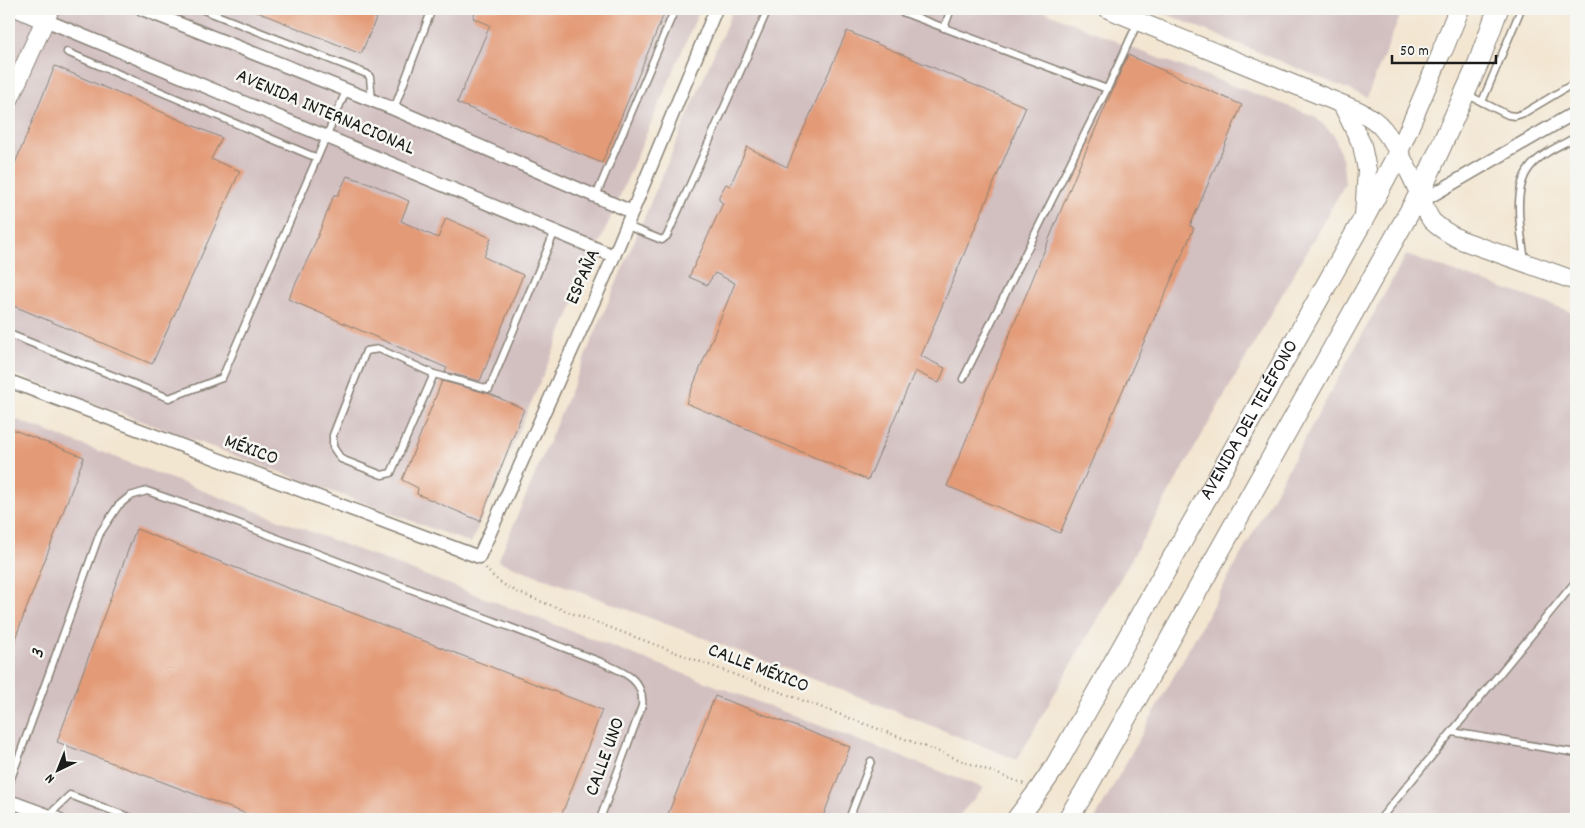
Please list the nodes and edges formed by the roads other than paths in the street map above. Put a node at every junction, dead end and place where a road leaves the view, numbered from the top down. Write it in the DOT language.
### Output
graph roads {
  1 [pos="20,9"];
  2 [pos="142,9"];
  3 [pos="201,9"];
  4 [pos="432,9"];
  5 [pos="675,9"];
  6 [pos="716,9"];
  7 [pos="768,9"];
  8 [pos="894,9"];
  9 [pos="951,9"];
  10 [pos="1108,9"];
  11 [pos="1459,9"];
  12 [pos="1498,9"];
  13 [pos="1521,9"];
  14 [pos="48,14"];
  15 [pos="1138,21"];
  16 [pos="944,28"];
  17 [pos="1443,49"];
  18 [pos="67,52"];
  19 [pos="1576,82"];
  20 [pos="1107,89"];
  21 [pos="346,91"];
  22 [pos="1473,97"];
  23 [pos="9,100"];
  24 [pos="372,101"];
  25 [pos="1344,106"];
  26 [pos="394,109"];
  27 [pos="1576,112"];
  28 [pos="327,136"];
  29 [pos="1576,137"];
  30 [pos="1398,154"];
  31 [pos="317,158"];
  32 [pos="596,196"];
  33 [pos="1421,197"];
  34 [pos="632,212"];
  35 [pos="1364,218"];
  36 [pos="627,226"];
  37 [pos="555,231"];
  38 [pos="614,256"];
  39 [pos="1526,263"];
  40 [pos="1576,281"];
  41 [pos="9,334"];
  42 [pos="434,374"];
  43 [pos="963,379"];
  44 [pos="9,381"];
  45 [pos="479,557"];
  46 [pos="1576,581"];
  47 [pos="642,706"];
  48 [pos="1452,732"];
  49 [pos="1576,753"];
  50 [pos="871,761"];
  51 [pos="9,784"];
  52 [pos="9,800"];
  53 [pos="51,818"];
  54 [pos="134,819"];
  55 [pos="600,819"];
  56 [pos="849,819"];
  57 [pos="1017,819"];
  58 [pos="1068,819"];
  59 [pos="1380,819"];
  1 -- 14 [label="main road, AVENIDA INTERNACIONAL"];
  2 -- 21 [label="street, AVENIDA INTERNACIONAL"];
  3 -- 24 [label="lane"];
  4 -- 26 [label="lane"];
  5 -- 32 [label="lane"];
  6 -- 34 [label="street, ESPAÑA"];
  7 -- 36 [label="lane"];
  8 -- 16 [label="lane"];
  9 -- 16 [label="lane"];
  10 -- 15 [label="main road"];
  11 -- 17 [label="main road, AVENIDA DEL TELÉFONO"];
  12 -- 22 [label="main road, AVENIDA DEL TELÉFONO"];
  13 -- 22 [label="lane"];
  14 -- 23 [label="main road"];
  14 -- 28 [label="street, AVENIDA INTERNACIONAL"];
  15 -- 20 [label="lane"];
  15 -- 25 [label="main road"];
  16 -- 20 [label="lane"];
  17 -- 30 [label="main road, AVENIDA DEL TELÉFONO"];
  18 -- 31 [label="lane"];
  19 -- 22 [label="lane"];
  20 -- 43 [label="lane"];
  21 -- 24 [label="street, AVENIDA INTERNACIONAL"];
  21 -- 28 [label="lane"];
  22 -- 33 [label="main road, AVENIDA DEL TELÉFONO"];
  24 -- 26 [label="street, AVENIDA INTERNACIONAL"];
  25 -- 30 [label="main road"];
  25 -- 35 [label="main road"];
  26 -- 32 [label="street, AVENIDA INTERNACIONAL"];
  27 -- 33 [label="street"];
  28 -- 31 [label="lane"];
  28 -- 37 [label="street, AVENIDA INTERNACIONAL"];
  29 -- 39 [label="lane"];
  30 -- 33 [label="main road"];
  30 -- 35 [label="main road, AVENIDA DEL TELÉFONO"];
  31 -- 41 [label="lane"];
  32 -- 34 [label="street, AVENIDA INTERNACIONAL"];
  33 -- 39 [label="main road"];
  33 -- 58 [label="main road, AVENIDA DEL TELÉFONO"];
  34 -- 36 [label="street, ESPAÑA"];
  35 -- 57 [label="main road, AVENIDA DEL TELÉFONO"];
  36 -- 38 [label="street, ESPAÑA"];
  37 -- 38 [label="street, AVENIDA INTERNACIONAL"];
  37 -- 42 [label="lane"];
  38 -- 45 [label="street, ESPAÑA"];
  39 -- 40 [label="main road"];
  42 -- 42 [label="lane"];
  44 -- 45 [label="street, MÉXICO"];
  46 -- 48 [label="lane"];
  47 -- 51 [label="lane, 3"];
  47 -- 55 [label="lane, CALLE UNO"];
  48 -- 49 [label="lane"];
  48 -- 59 [label="lane"];
  50 -- 56 [label="lane"];
  52 -- 53 [label="street"];
  53 -- 54 [label="lane"];
}
